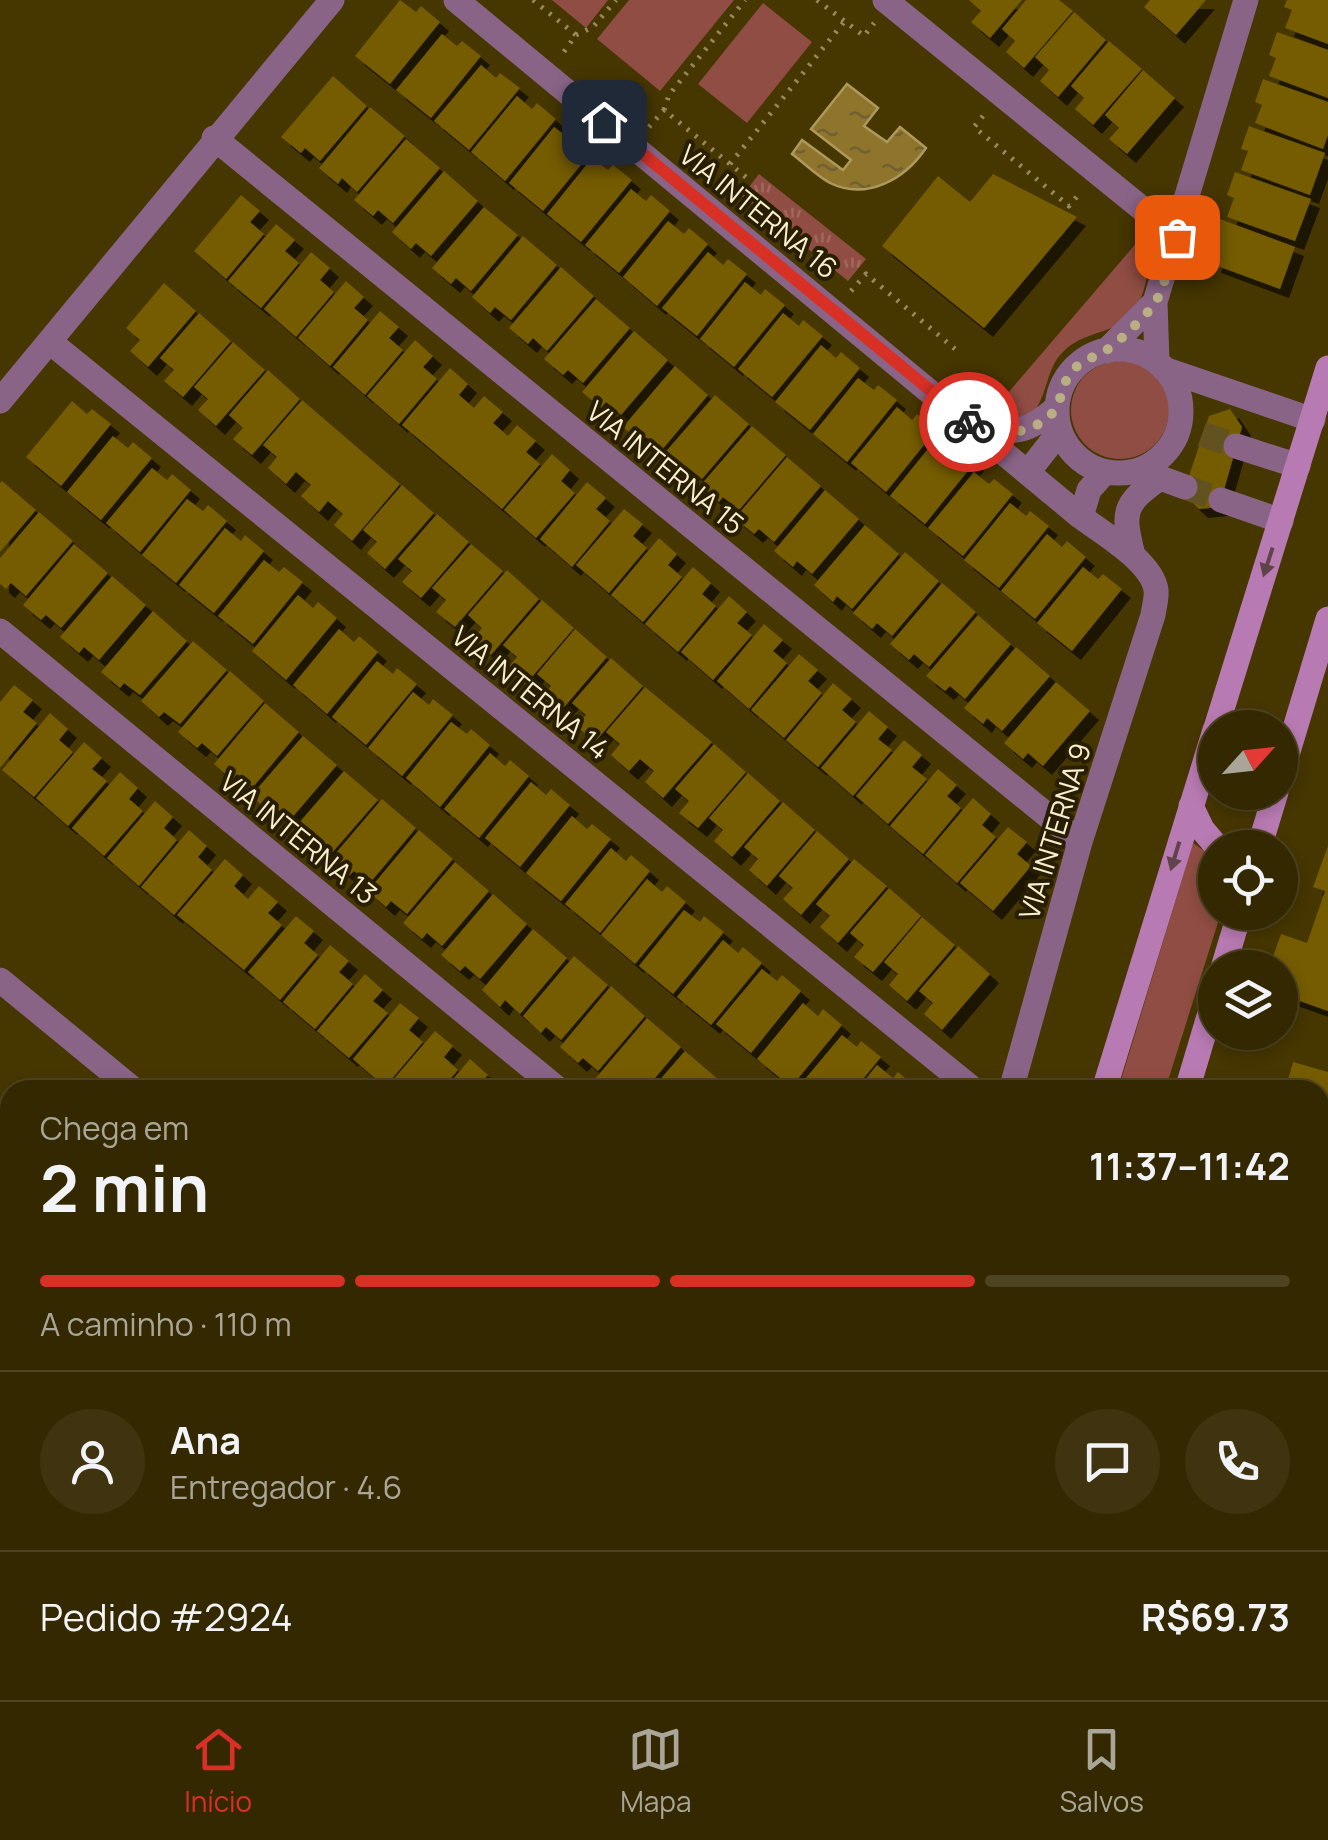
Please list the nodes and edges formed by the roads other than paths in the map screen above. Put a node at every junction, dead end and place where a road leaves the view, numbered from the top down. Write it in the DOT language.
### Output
graph roads {
  1 [pos="332,0"];
  2 [pos="456,0"];
  3 [pos="1246,0"];
  4 [pos="881,10"];
  5 [pos="214,138"];
  6 [pos="1177,237"];
  7 [pos="1155,302"];
  8 [pos="50,342"];
  9 [pos="1106,351"];
  10 [pos="1161,366"];
  11 [pos="1328,368"];
  12 [pos="0,400"];
  13 [pos="1058,420"];
  14 [pos="1312,420"];
  15 [pos="978,430"];
  16 [pos="1236,446"];
  17 [pos="1298,466"];
  18 [pos="1028,472"];
  19 [pos="1105,472"];
  20 [pos="1150,474"];
  21 [pos="1185,487"];
  22 [pos="1222,500"];
  23 [pos="1081,516"];
  24 [pos="1281,521"];
  25 [pos="1133,556"];
  26 [pos="1156,590"];
  27 [pos="1328,619"];
  28 [pos="0,631"];
  29 [pos="1221,710"];
  30 [pos="1298,718"];
  31 [pos="1198,784"];
  32 [pos="1191,806"];
  33 [pos="1203,830"];
  34 [pos="1080,842"];
  35 [pos="0,980"];
  36 [pos="1199,1050"];
  37 [pos="122,1080"];
  38 [pos="547,1080"];
  39 [pos="962,1080"];
  40 [pos="1014,1080"];
  41 [pos="1107,1080"];
  42 [pos="1190,1080"];
  1 -- 5 [label="street"];
  2 -- 15 [label="street, VIA INTERNA 16"];
  3 -- 6 [label="street"];
  4 -- 6 [label="street"];
  5 -- 8 [label="street"];
  5 -- 34 [label="street, VIA INTERNA 15"];
  6 -- 7 [label="street"];
  7 -- 9 [label="street"];
  7 -- 10 [label="street"];
  8 -- 12 [label="street"];
  8 -- 39 [label="street, VIA INTERNA 14"];
  9 -- 10 [label="street"];
  9 -- 13 [label="street"];
  10 -- 14 [label="street"];
  10 -- 20 [label="street"];
  11 -- 14 [label="main road"];
  13 -- 15 [label="street"];
  13 -- 18 [label="street"];
  13 -- 19 [label="street"];
  14 -- 17 [label="main road"];
  15 -- 18 [label="street, VIA INTERNA 16"];
  16 -- 17 [label="street"];
  17 -- 24 [label="main road"];
  18 -- 23 [label="street, VIA INTERNA 16"];
  19 -- 20 [label="street"];
  19 -- 23 [label="street"];
  20 -- 21 [label="street"];
  20 -- 25 [label="street"];
  22 -- 24 [label="street"];
  23 -- 25 [label="street, VIA INTERNA 16"];
  24 -- 29 [label="main road, one-way"];
  25 -- 26 [label="street, VIA INTERNA 16"];
  26 -- 34 [label="street, VIA INTERNA 9"];
  27 -- 30 [label="main road"];
  28 -- 38 [label="street, VIA INTERNA 13"];
  31 -- 32 [label="main road"];
  32 -- 33 [label="main road"];
  32 -- 41 [label="main road, one-way"];
  34 -- 40 [label="street, VIA INTERNA 9"];
  35 -- 37 [label="street"];
  36 -- 42 [label="main road"];
}
